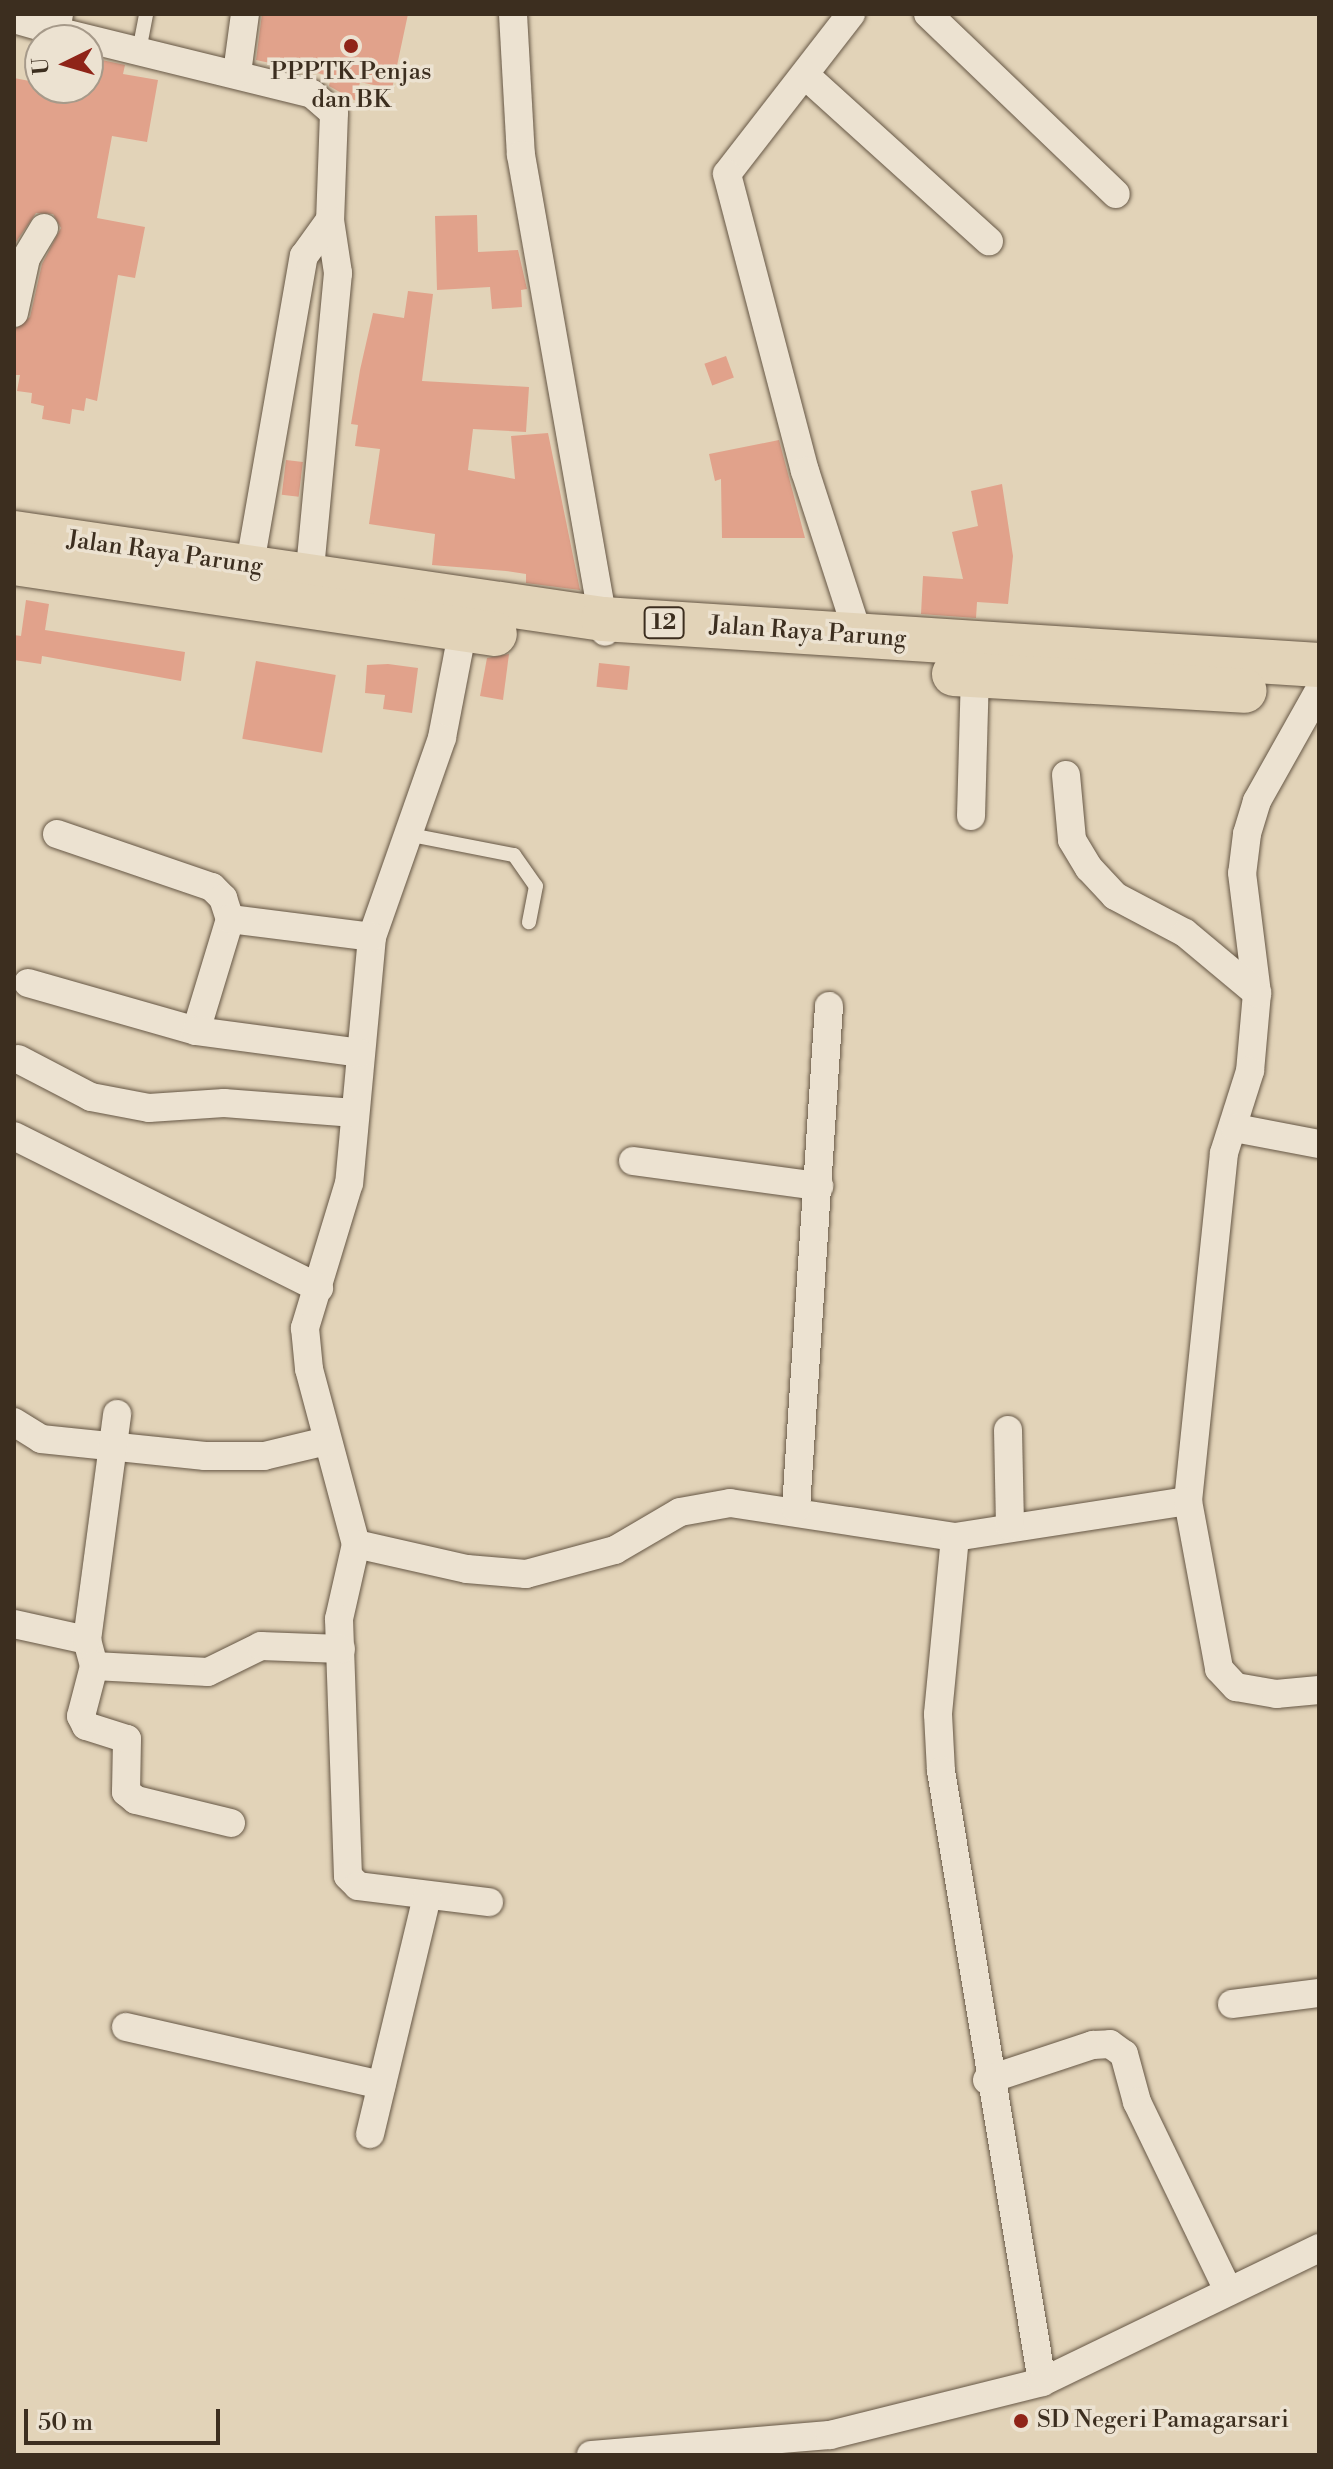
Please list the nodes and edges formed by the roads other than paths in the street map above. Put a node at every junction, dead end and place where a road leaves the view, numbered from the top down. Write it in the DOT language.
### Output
graph roads {
  1 [pos="146,14"];
  2 [pos="245,14"];
  3 [pos="513,14"];
  4 [pos="851,14"];
  5 [pos="928,14"];
  6 [pos="14,19"];
  7 [pos="57,22"];
  8 [pos="139,51"];
  9 [pos="237,73"];
  10 [pos="805,75"];
  11 [pos="1116,194"];
  12 [pos="330,220"];
  13 [pos="44,228"];
  14 [pos="989,241"];
  15 [pos="14,313"];
  16 [pos="293,313"];
  17 [pos="330,324"];
  18 [pos="14,533"];
  19 [pos="14,563"];
  20 [pos="247,582"];
  21 [pos="308,591"];
  22 [pos="465,618"];
  23 [pos="604,630"];
  24 [pos="859,637"];
  25 [pos="1084,668"];
  26 [pos="975,675"];
  27 [pos="1318,684"];
  28 [pos="1066,775"];
  29 [pos="971,816"];
  30 [pos="57,834"];
  31 [pos="411,835"];
  32 [pos="230,919"];
  33 [pos="529,922"];
  34 [pos="372,937"];
  35 [pos="28,983"];
  36 [pos="1257,993"];
  37 [pos="829,1006"];
  38 [pos="196,1031"];
  39 [pos="360,1053"];
  40 [pos="18,1059"];
  41 [pos="355,1113"];
  42 [pos="1235,1128"];
  43 [pos="14,1136"];
  44 [pos="1319,1144"];
  45 [pos="633,1161"];
  46 [pos="819,1186"];
  47 [pos="319,1288"];
  48 [pos="117,1414"];
  49 [pos="14,1422"];
  50 [pos="1008,1430"];
  51 [pos="327,1441"];
  52 [pos="114,1446"];
  53 [pos="1188,1501"];
  54 [pos="796,1508"];
  55 [pos="1010,1526"];
  56 [pos="955,1537"];
  57 [pos="356,1544"];
  58 [pos="14,1624"];
  59 [pos="341,1649"];
  60 [pos="91,1653"];
  61 [pos="1319,1690"];
  62 [pos="231,1823"];
  63 [pos="427,1896"];
  64 [pos="489,1902"];
  65 [pos="1319,1993"];
  66 [pos="1232,2004"];
  67 [pos="126,2027"];
  68 [pos="987,2080"];
  69 [pos="382,2085"];
  70 [pos="370,2134"];
  71 [pos="1319,2248"];
  72 [pos="1227,2288"];
  73 [pos="1042,2382"];
  74 [pos="591,2455"];
  1 -- 8 [label="lane"];
  2 -- 9 [label="street"];
  3 -- 23 [label="street"];
  4 -- 10 [label="street"];
  5 -- 11 [label="street"];
  6 -- 7 [label="street"];
  7 -- 8 [label="street"];
  8 -- 9 [label="street"];
  9 -- 12 [label="street"];
  10 -- 14 [label="street"];
  10 -- 24 [label="street"];
  12 -- 16 [label="street"];
  12 -- 17 [label="street"];
  13 -- 15 [label="street"];
  16 -- 17 [label="street"];
  16 -- 20 [label="street"];
  17 -- 21 [label="street"];
  18 -- 20 [label="highway, Jalan Raya Parung / 12"];
  19 -- 20 [label="highway, Jalan Raya Parung / 12"];
  20 -- 21 [label="highway, Jalan Raya Parung / 12"];
  21 -- 22 [label="highway, Jalan Raya Parung / 12"];
  22 -- 23 [label="highway, Jalan Raya Parung / 12"];
  22 -- 31 [label="street"];
  23 -- 24 [label="highway, Jalan Raya Parung / 12"];
  23 -- 26 [label="highway, Jalan Raya Parung / 12"];
  24 -- 25 [label="highway, Jalan Raya Parung / 12"];
  25 -- 26 [label="highway, Jalan Raya Parung / 12"];
  25 -- 27 [label="highway, Jalan Raya Parung / 12"];
  26 -- 29 [label="street"];
  27 -- 36 [label="street"];
  28 -- 36 [label="street"];
  30 -- 32 [label="street"];
  31 -- 33 [label="lane"];
  31 -- 34 [label="street"];
  32 -- 34 [label="street"];
  32 -- 38 [label="street"];
  34 -- 39 [label="street"];
  35 -- 38 [label="street"];
  36 -- 42 [label="street"];
  37 -- 46 [label="street"];
  38 -- 39 [label="street"];
  39 -- 41 [label="street"];
  40 -- 41 [label="street"];
  41 -- 47 [label="street"];
  42 -- 44 [label="street"];
  42 -- 53 [label="street"];
  43 -- 47 [label="street"];
  45 -- 46 [label="street"];
  46 -- 54 [label="street"];
  47 -- 51 [label="street"];
  48 -- 52 [label="street"];
  49 -- 52 [label="street"];
  50 -- 55 [label="street"];
  51 -- 52 [label="street"];
  51 -- 57 [label="street"];
  52 -- 60 [label="street"];
  53 -- 55 [label="street"];
  53 -- 61 [label="street"];
  54 -- 56 [label="street"];
  54 -- 57 [label="street"];
  55 -- 56 [label="street"];
  56 -- 68 [label="street"];
  57 -- 59 [label="street"];
  58 -- 60 [label="street"];
  59 -- 60 [label="street"];
  59 -- 63 [label="street"];
  60 -- 62 [label="street"];
  63 -- 64 [label="street"];
  63 -- 69 [label="street"];
  65 -- 66 [label="street"];
  67 -- 69 [label="street"];
  68 -- 72 [label="street"];
  68 -- 73 [label="street"];
  69 -- 70 [label="street"];
  71 -- 72 [label="street"];
  72 -- 73 [label="street"];
  73 -- 74 [label="street"];
}
